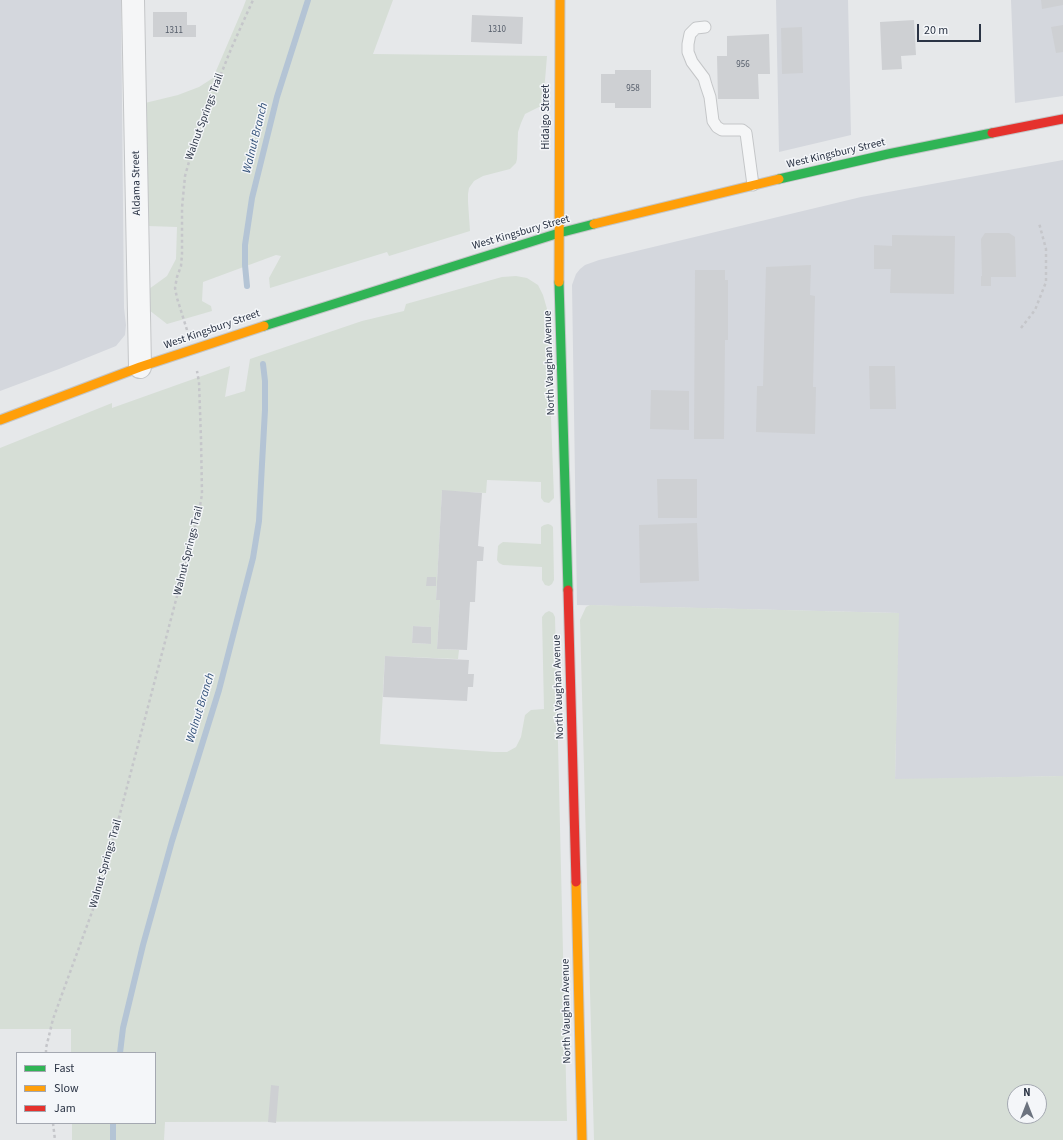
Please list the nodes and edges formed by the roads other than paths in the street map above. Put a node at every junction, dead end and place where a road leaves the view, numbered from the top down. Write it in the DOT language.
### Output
graph roads {
  1 [pos="133,0"];
  2 [pos="560,0"];
  3 [pos="705,27"];
  4 [pos="1063,118"];
  5 [pos="753,185"];
  6 [pos="559,233"];
  7 [pos="140,367"];
  8 [pos="0,420"];
  9 [pos="582,1140"];
  1 -- 7 [label="street, Aldama Street"];
  2 -- 6 [label="street, Hidalgo Street"];
  3 -- 5 [label="lane"];
  4 -- 5 [label="street, West Kingsbury Street"];
  5 -- 6 [label="street, West Kingsbury Street"];
  6 -- 7 [label="street, West Kingsbury Street"];
  6 -- 9 [label="street, North Vaughan Avenue"];
  7 -- 8 [label="street, West Kingsbury Street"];
}
